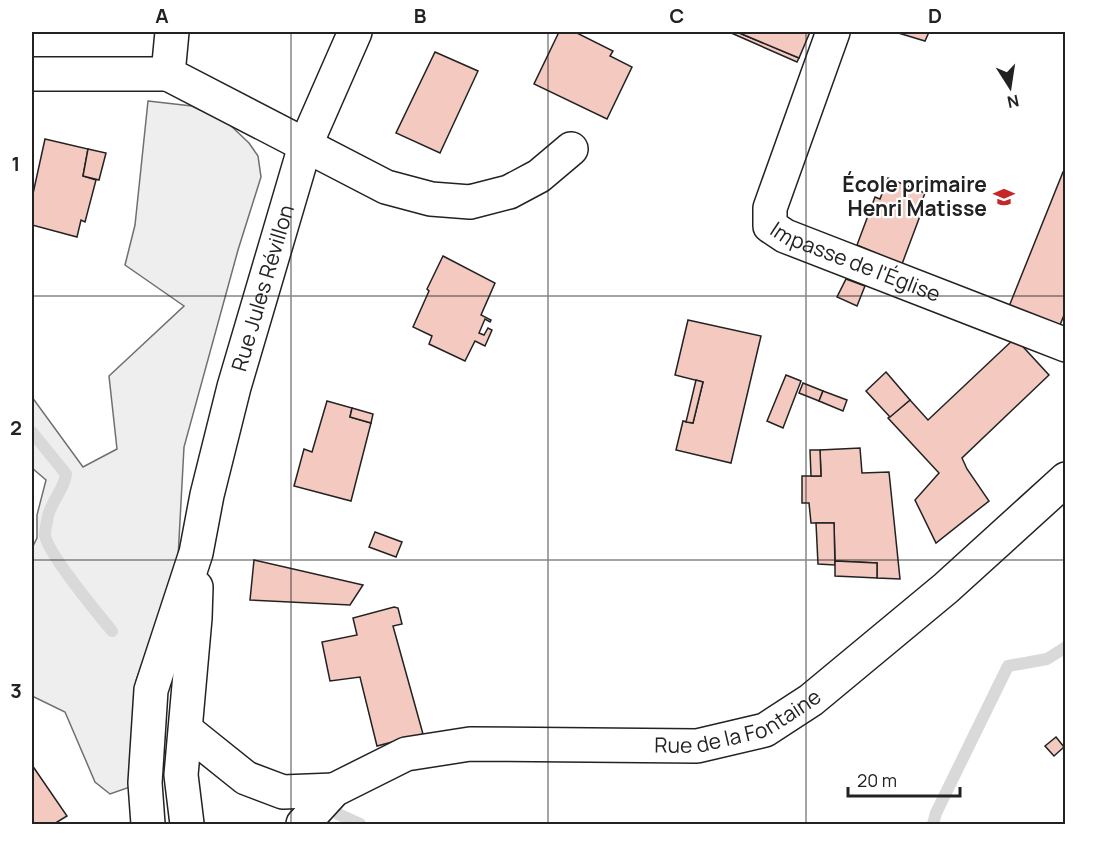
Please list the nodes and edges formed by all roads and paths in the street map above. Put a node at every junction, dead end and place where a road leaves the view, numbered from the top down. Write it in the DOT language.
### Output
graph roads {
  1 [pos="172,32"];
  2 [pos="355,32"];
  3 [pos="833,32"];
  4 [pos="168,74"];
  5 [pos="32,75"];
  6 [pos="305,146"];
  7 [pos="571,149"];
  8 [pos="1065,345"];
  9 [pos="1065,479"];
  10 [pos="196,554"];
  11 [pos="186,730"];
  12 [pos="334,790"];
  13 [pos="148,825"];
  14 [pos="187,825"];
  15 [pos="303,825"];
  1 -- 4 [label="street"];
  2 -- 6 [label="street, Rue Jules Révillon"];
  3 -- 8 [label="street, Impasse de l'Église"];
  4 -- 5 [label="street"];
  4 -- 6 [label="street"];
  6 -- 7 [label="street"];
  6 -- 10 [label="street, Rue Jules Révillon"];
  9 -- 12 [label="street, Rue de la Fontaine"];
  10 -- 11 [label="street, Rue Jules Révillon"];
  10 -- 13 [label="street, Rue Jules Révillon"];
  11 -- 12 [label="street, Rue de la Fontaine"];
  11 -- 14 [label="street, Rue Jules Révillon"];
  12 -- 15 [label="street, Rue de la Fontaine"];
}
